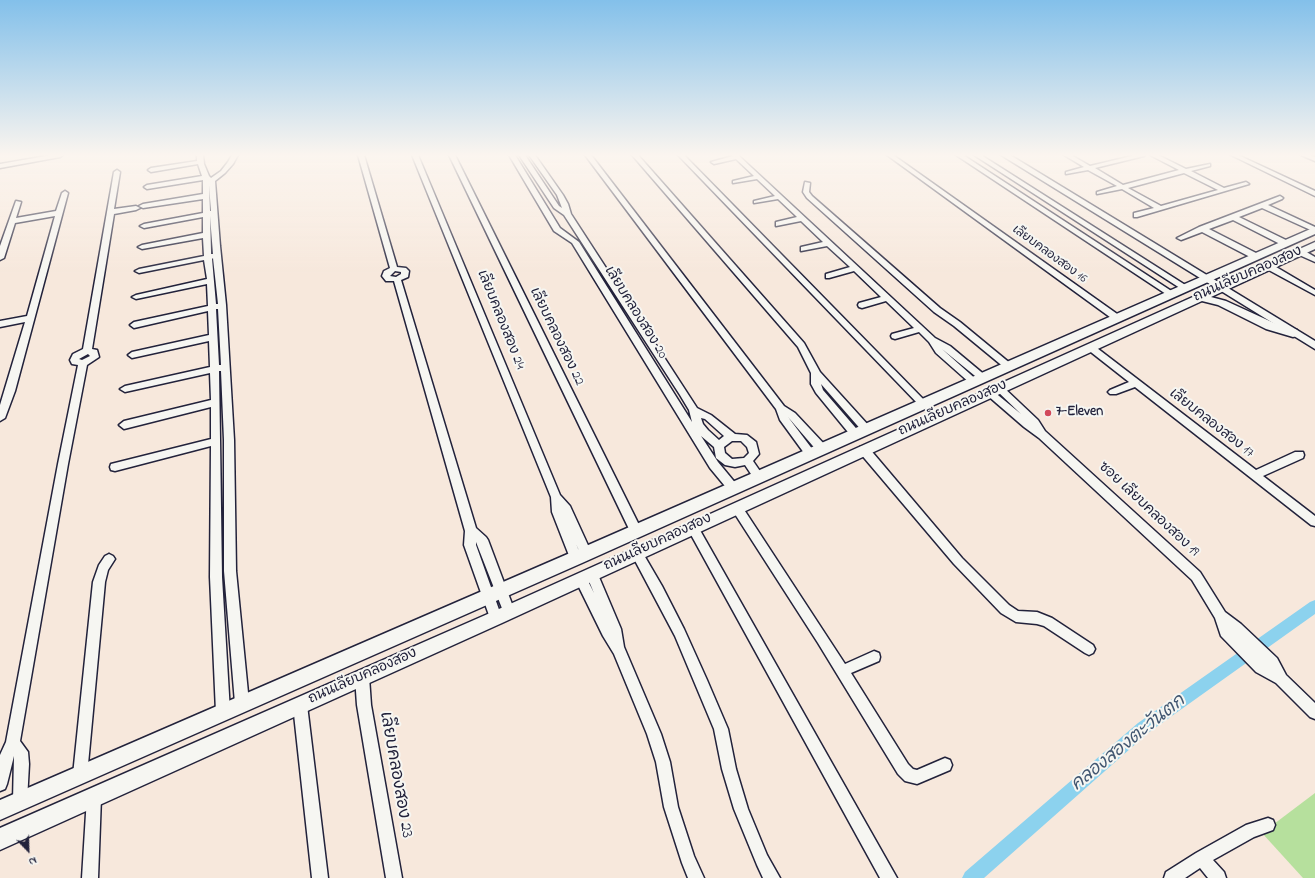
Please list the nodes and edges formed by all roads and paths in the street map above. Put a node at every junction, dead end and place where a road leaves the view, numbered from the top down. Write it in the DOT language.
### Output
graph roads {
  1 [pos="64,196"];
  2 [pos="113,196"];
  3 [pos="206,196"];
  4 [pos="209,196"];
  5 [pos="373,196"];
  6 [pos="433,196"];
  7 [pos="472,196"];
  8 [pos="537,196"];
  9 [pos="549,196"];
  10 [pos="559,196"];
  11 [pos="620,196"];
  12 [pos="671,196"];
  13 [pos="721,196"];
  14 [pos="808,196"];
  15 [pos="948,196"];
  16 [pos="1028,196"];
  17 [pos="1040,196"];
  18 [pos="1074,196"];
  19 [pos="1082,196"];
  20 [pos="1138,196"];
  21 [pos="1201,196"];
  22 [pos="780,197"];
  23 [pos="1280,198"];
  24 [pos="18,202"];
  25 [pos="756,202"];
  26 [pos="1262,205"];
  27 [pos="1159,208"];
  28 [pos="59,212"];
  29 [pos="110,212"];
  30 [pos="211,214"];
  31 [pos="567,214"];
  32 [pos="1137,214"];
  33 [pos="1233,217"];
  34 [pos="803,218"];
  35 [pos="12,221"];
  36 [pos="779,224"];
  37 [pos="144,226"];
  38 [pos="1202,229"];
  39 [pos="1315,230"];
  40 [pos="206,235"];
  41 [pos="1181,238"];
  42 [pos="829,243"];
  43 [pos="1286,243"];
  44 [pos="1315,245"];
  45 [pos="142,247"];
  46 [pos="804,249"];
  47 [pos="1300,252"];
  48 [pos="212,256"];
  49 [pos="1255,256"];
  50 [pos="0,258"];
  51 [pos="1315,260"];
  52 [pos="1268,266"];
  53 [pos="856,268"];
  54 [pos="394,270"];
  55 [pos="139,271"];
  56 [pos="830,276"];
  57 [pos="397,280"];
  58 [pos="212,281"];
  59 [pos="1216,282"];
  60 [pos="1186,293"];
  61 [pos="1315,293"];
  62 [pos="136,297"];
  63 [pos="887,298"];
  64 [pos="862,305"];
  65 [pos="217,306"];
  66 [pos="30,318"];
  67 [pos="1117,318"];
  68 [pos="0,324"];
  69 [pos="134,325"];
  70 [pos="920,329"];
  71 [pos="1293,333"];
  72 [pos="213,336"];
  73 [pos="895,336"];
  74 [pos="1315,338"];
  75 [pos="1315,346"];
  76 [pos="1090,347"];
  77 [pos="132,355"];
  78 [pos="1008,366"];
  79 [pos="226,367"];
  80 [pos="215,369"];
  81 [pos="978,380"];
  82 [pos="1136,383"];
  83 [pos="125,389"];
  84 [pos="994,390"];
  85 [pos="10,391"];
  86 [pos="1113,392"];
  87 [pos="0,393"];
  88 [pos="216,402"];
  89 [pos="922,404"];
  90 [pos="781,408"];
  91 [pos="694,410"];
  92 [pos="0,418"];
  93 [pos="124,424"];
  94 [pos="805,428"];
  95 [pos="861,432"];
  96 [pos="794,433"];
  97 [pos="732,437"];
  98 [pos="216,442"];
  99 [pos="719,446"];
  100 [pos="864,450"];
  101 [pos="817,452"];
  102 [pos="1299,455"];
  103 [pos="747,461"];
  104 [pos="115,467"];
  105 [pos="1255,475"];
  106 [pos="759,477"];
  107 [pos="733,488"];
  108 [pos="230,495"];
  109 [pos="215,499"];
  110 [pos="737,508"];
  111 [pos="1315,522"];
  112 [pos="693,528"];
  113 [pos="636,531"];
  114 [pos="637,553"];
  115 [pos="581,556"];
  116 [pos="109,559"];
  117 [pos="587,576"];
  118 [pos="495,593"];
  119 [pos="503,615"];
  120 [pos="235,638"];
  121 [pos="219,644"];
  122 [pos="1089,649"];
  123 [pos="874,657"];
  124 [pos="842,671"];
  125 [pos="362,677"];
  126 [pos="242,703"];
  127 [pos="300,705"];
  128 [pos="223,712"];
  129 [pos="1315,712"];
  130 [pos="13,743"];
  131 [pos="945,765"];
  132 [pos="80,775"];
  133 [pos="0,784"];
  134 [pos="94,797"];
  135 [pos="20,801"];
  136 [pos="0,810"];
  137 [pos="1268,825"];
  138 [pos="0,839"];
  139 [pos="1201,858"];
  140 [pos="90,878"];
  141 [pos="320,878"];
  142 [pos="394,878"];
  143 [pos="696,878"];
  144 [pos="772,878"];
  145 [pos="889,878"];
  146 [pos="1172,878"];
  147 [pos="1218,878"];
  1 -- 28 [label="street"];
  2 -- 29 [label="street"];
  3 -- 29 [label="street"];
  3 -- 30 [label="street"];
  4 -- 30 [label="street"];
  5 -- 54 [label="street"];
  6 -- 115 [label="street, เลียบคลองสอง 24"];
  7 -- 113 [label="street, เลียบคลองสอง 22"];
  8 -- 107 [label="street, เลียบคลองสอง 20"];
  9 -- 31 [label="street"];
  10 -- 31 [label="street"];
  11 -- 90 [label="street"];
  12 -- 95 [label="street"];
  13 -- 89 [label="street"];
  14 -- 78 [label="street"];
  15 -- 67 [label="street, เลียบคลองสอง 16"];
  16 -- 60 [label="street"];
  17 -- 60 [label="street"];
  18 -- 59 [label="street"];
  19 -- 59 [label="street"];
  20 -- 27 [label="street"];
  21 -- 27 [label="street"];
  22 -- 25 [label="street"];
  22 -- 34 [label="street"];
  23 -- 26 [label="street"];
  24 -- 35 [label="street"];
  26 -- 33 [label="street"];
  26 -- 39 [label="street"];
  27 -- 32 [label="street"];
  28 -- 35 [label="street"];
  28 -- 66 [label="street"];
  29 -- 130 [label="street"];
  30 -- 37 [label="street"];
  30 -- 40 [label="street"];
  30 -- 48 [label="street"];
  31 -- 91 [label="street"];
  33 -- 38 [label="street"];
  33 -- 43 [label="street"];
  34 -- 36 [label="street"];
  34 -- 42 [label="street"];
  35 -- 50 [label="street"];
  38 -- 41 [label="street"];
  38 -- 49 [label="street"];
  39 -- 43 [label="main road, ถนนเลียบคลองสอง"];
  40 -- 45 [label="street"];
  40 -- 48 [label="street"];
  42 -- 46 [label="street"];
  42 -- 53 [label="street"];
  43 -- 49 [label="main road, ถนนเลียบคลองสอง"];
  44 -- 47 [label="main road, ถนนเลียบคลองสอง"];
  47 -- 51 [label="street"];
  47 -- 52 [label="main road, ถนนเลียบคลองสอง"];
  48 -- 55 [label="street"];
  48 -- 58 [label="street"];
  48 -- 65 [label="street"];
  49 -- 59 [label="main road, ถนนเลียบคลองสอง"];
  52 -- 59 [label="main road, ถนนเลียบคลองสอง"];
  52 -- 61 [label="street"];
  53 -- 56 [label="street"];
  53 -- 63 [label="street"];
  54 -- 57 [label="street"];
  54 -- 57 [label="street"];
  57 -- 118 [label="street"];
  58 -- 62 [label="street"];
  58 -- 65 [label="street"];
  59 -- 60 [label="main road, ถนนเลียบคลองสอง"];
  59 -- 71 [label="street"];
  59 -- 74 [label="street"];
  60 -- 67 [label="main road, ถนนเลียบคลองสอง"];
  60 -- 71 [label="main road"];
  60 -- 76 [label="main road, ถนนเลียบคลองสอง"];
  63 -- 64 [label="street"];
  63 -- 70 [label="street"];
  65 -- 69 [label="street"];
  65 -- 72 [label="street"];
  65 -- 79 [label="street"];
  66 -- 68 [label="street"];
  66 -- 85 [label="street"];
  67 -- 78 [label="main road, ถนนเลียบคลองสอง"];
  70 -- 73 [label="street"];
  70 -- 81 [label="street"];
  71 -- 75 [label="street"];
  72 -- 77 [label="street"];
  72 -- 80 [label="street"];
  76 -- 82 [label="street, เลียบคลองสอง 17"];
  76 -- 84 [label="main road, ถนนเลียบคลองสอง"];
  78 -- 81 [label="main road, ถนนเลียบคลองสอง"];
  79 -- 80 [label="street"];
  79 -- 108 [label="street"];
  80 -- 83 [label="street"];
  80 -- 88 [label="street"];
  81 -- 89 [label="main road, ถนนเลียบคลองสอง"];
  82 -- 86 [label="street"];
  82 -- 105 [label="street, เลียบคลองสอง 17"];
  84 -- 100 [label="main road, ถนนเลียบคลองสอง"];
  84 -- 129 [label="street, ซอย เลียบคลองสอง 19"];
  85 -- 87 [label="street"];
  85 -- 92 [label="street"];
  88 -- 93 [label="street"];
  88 -- 98 [label="street"];
  89 -- 95 [label="main road, ถนนเลียบคลองสอง"];
  90 -- 94 [label="street"];
  90 -- 96 [label="street"];
  91 -- 97 [label="street"];
  91 -- 99 [label="street"];
  94 -- 96 [label="street"];
  94 -- 101 [label="street"];
  95 -- 101 [label="main road, ถนนเลียบคลองสอง"];
  96 -- 101 [label="street"];
  97 -- 99 [label="street"];
  97 -- 103 [label="street"];
  98 -- 104 [label="street"];
  98 -- 109 [label="street"];
  99 -- 103 [label="street"];
  100 -- 110 [label="main road, ถนนเลียบคลองสอง"];
  100 -- 122 [label="street"];
  101 -- 106 [label="main road, ถนนเลียบคลองสอง"];
  102 -- 105 [label="street"];
  103 -- 106 [label="street"];
  105 -- 111 [label="street, เลียบคลองสอง 17"];
  106 -- 107 [label="main road, ถนนเลียบคลองสอง"];
  107 -- 113 [label="main road, ถนนเลียบคลองสอง"];
  108 -- 109 [label="street"];
  108 -- 120 [label="street"];
  109 -- 121 [label="street"];
  110 -- 112 [label="main road, ถนนเลียบคลองสอง"];
  110 -- 124 [label="street"];
  112 -- 114 [label="main road, ถนนเลียบคลองสอง"];
  112 -- 145 [label="street"];
  113 -- 115 [label="main road, ถนนเลียบคลองสอง"];
  114 -- 117 [label="main road, ถนนเลียบคลองสอง"];
  114 -- 144 [label="street"];
  115 -- 118 [label="main road, ถนนเลียบคลองสอง"];
  116 -- 132 [label="street"];
  117 -- 119 [label="main road, ถนนเลียบคลองสอง"];
  117 -- 143 [label="street"];
  118 -- 119 [label="street"];
  118 -- 126 [label="main road, ถนนเลียบคลองสอง"];
  119 -- 125 [label="main road, ถนนเลียบคลองสอง"];
  120 -- 121 [label="street"];
  120 -- 126 [label="street"];
  121 -- 128 [label="street"];
  123 -- 124 [label="street"];
  124 -- 131 [label="street"];
  125 -- 127 [label="main road, ถนนเลียบคลองสอง"];
  125 -- 142 [label="street, เลียบคลองสอง 23"];
  126 -- 128 [label="main road, ถนนเลียบคลองสอง"];
  127 -- 134 [label="main road, ถนนเลียบคลองสอง"];
  127 -- 141 [label="street"];
  128 -- 132 [label="main road, ถนนเลียบคลองสอง"];
  130 -- 133 [label="street"];
  130 -- 135 [label="street"];
  132 -- 135 [label="main road, ถนนเลียบคลองสอง"];
  134 -- 138 [label="main road, ถนนเลียบคลองสอง"];
  134 -- 140 [label="street"];
  135 -- 136 [label="main road, ถนนเลียบคลองสอง"];
  137 -- 139 [label="street"];
  139 -- 146 [label="street"];
  139 -- 147 [label="street"];
}
